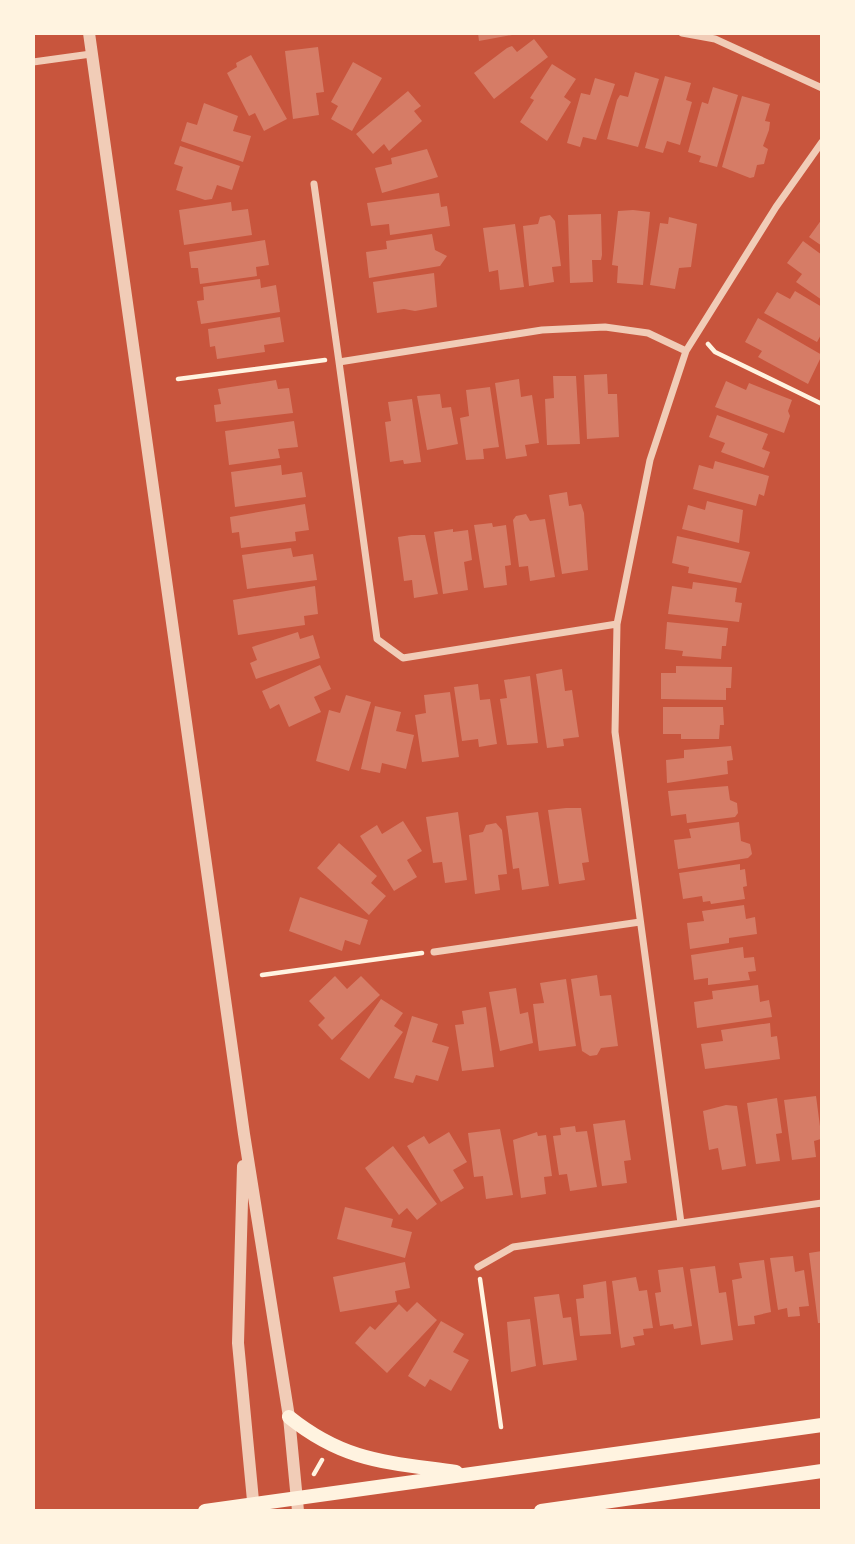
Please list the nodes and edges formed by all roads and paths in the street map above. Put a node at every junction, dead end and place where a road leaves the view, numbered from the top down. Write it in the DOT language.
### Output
graph roads {
  1 [pos="89,33"];
  2 [pos="681,33"];
  3 [pos="92,54"];
  4 [pos="33,62"];
  5 [pos="822,88"];
  6 [pos="822,142"];
  7 [pos="314,184"];
  8 [pos="698,333"];
  9 [pos="687,351"];
  10 [pos="340,362"];
  11 [pos="178,379"];
  12 [pos="822,404"];
  13 [pos="617,624"];
  14 [pos="640,922"];
  15 [pos="433,952"];
  16 [pos="262,975"];
  17 [pos="244,1134"];
  18 [pos="822,1203"];
  19 [pos="681,1223"];
  20 [pos="478,1267"];
  21 [pos="289,1417"];
  22 [pos="822,1425"];
  23 [pos="501,1427"];
  24 [pos="323,1459"];
  25 [pos="822,1471"];
  26 [pos="314,1474"];
  27 [pos="471,1474"];
  28 [pos="297,1505"];
  29 [pos="253,1507"];
  30 [pos="205,1511"];
  31 [pos="541,1511"];
  1 -- 3 [label="street"];
  2 -- 5 [label="street"];
  3 -- 4 [label="street"];
  3 -- 17 [label="street"];
  6 -- 8 [label="street"];
  7 -- 10 [label="street"];
  8 -- 9 [label="street"];
  8 -- 12 [label="path"];
  9 -- 10 [label="street"];
  9 -- 13 [label="street"];
  10 -- 11 [label="path"];
  10 -- 13 [label="street"];
  13 -- 14 [label="street"];
  14 -- 15 [label="street"];
  14 -- 19 [label="street"];
  15 -- 16 [label="path"];
  17 -- 21 [label="street"];
  17 -- 29 [label="street"];
  18 -- 19 [label="street"];
  19 -- 20 [label="street"];
  20 -- 23 [label="path"];
  21 -- 27 [label="main road"];
  21 -- 28 [label="street"];
  22 -- 27 [label="main road"];
  24 -- 26 [label="path"];
  25 -- 31 [label="main road"];
  27 -- 28 [label="main road"];
  28 -- 29 [label="main road"];
  29 -- 30 [label="main road"];
}
